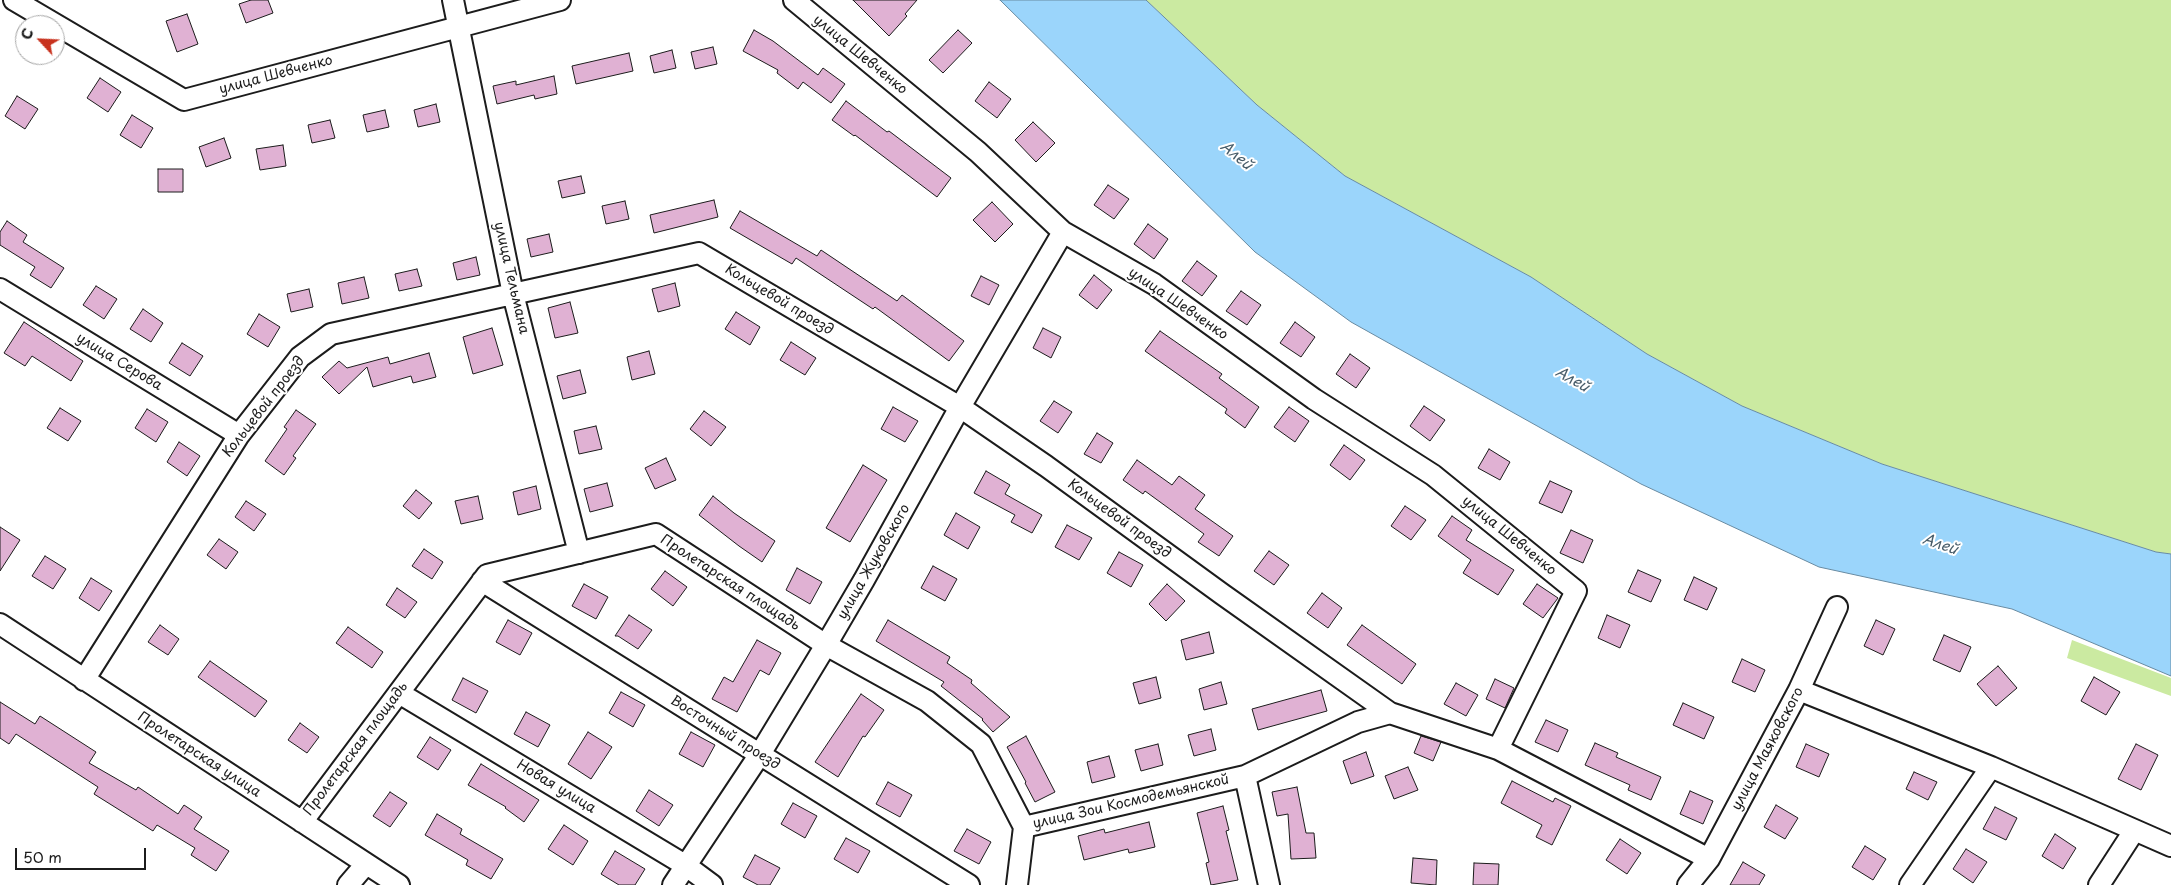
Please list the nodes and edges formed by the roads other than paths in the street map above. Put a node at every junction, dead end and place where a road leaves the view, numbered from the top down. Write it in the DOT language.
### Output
graph roads {
  1 [pos="14,0"];
  2 [pos="453,0"];
  3 [pos="560,0"];
  4 [pos="794,0"];
  5 [pos="458,26"];
  6 [pos="1063,232"];
  7 [pos="0,289"];
  8 [pos="513,294"];
  9 [pos="960,407"];
  10 [pos="238,435"];
  11 [pos="579,553"];
  12 [pos="482,581"];
  13 [pos="1837,607"];
  14 [pos="0,624"];
  15 [pos="826,645"];
  16 [pos="84,680"];
  17 [pos="1799,690"];
  18 [pos="399,692"];
  19 [pos="1390,713"];
  20 [pos="1498,749"];
  21 [pos="760,754"];
  22 [pos="1991,767"];
  23 [pos="1245,776"];
  24 [pos="302,822"];
  25 [pos="1024,826"];
  26 [pos="2134,831"];
  27 [pos="2171,846"];
  28 [pos="1710,859"];
  29 [pos="366,864"];
  30 [pos="685,865"];
  31 [pos="348,885"];
  32 [pos="398,885"];
  33 [pos="674,885"];
  34 [pos="712,885"];
  35 [pos="969,885"];
  36 [pos="1017,885"];
  37 [pos="1268,885"];
  38 [pos="1688,885"];
  39 [pos="1910,885"];
  40 [pos="2099,885"];
  1 -- 5 [label="street, улица Шевченко"];
  2 -- 5 [label="street, улица Тельмана"];
  3 -- 5 [label="street, улица Шевченко"];
  4 -- 6 [label="street, улица Шевченко"];
  5 -- 8 [label="street, улица Тельмана"];
  6 -- 9 [label="street, улица Жуковского"];
  6 -- 20 [label="street, улица Шевченко"];
  7 -- 10 [label="street, улица Серова"];
  8 -- 9 [label="street, Кольцевой проезд"];
  8 -- 10 [label="street, Кольцевой проезд"];
  8 -- 11 [label="street, улица Тельмана"];
  9 -- 15 [label="street, улица Жуковского"];
  9 -- 19 [label="street, Кольцевой проезд"];
  10 -- 16 [label="street, Кольцевой проезд"];
  11 -- 12 [label="street, Пролетарская площадь"];
  11 -- 15 [label="street, Пролетарская площадь"];
  12 -- 18 [label="street, Пролетарская площадь"];
  12 -- 21 [label="street, Восточный проезд"];
  13 -- 17 [label="street, улица Маяковского"];
  14 -- 16 [label="street, Пролетарская улица"];
  15 -- 21 [label="street, улица Жуковского"];
  15 -- 25 [label="street, Пролетарская площадь"];
  16 -- 24 [label="street, Пролетарская улица"];
  17 -- 22 [label="street"];
  17 -- 28 [label="street, улица Маяковского"];
  18 -- 24 [label="street, Пролетарская площадь"];
  18 -- 30 [label="street, Новая улица"];
  19 -- 20 [label="street"];
  19 -- 23 [label="street"];
  20 -- 28 [label="street"];
  21 -- 30 [label="street, улица Жуковского"];
  21 -- 35 [label="street, Восточный проезд"];
  22 -- 26 [label="street"];
  22 -- 39 [label="street"];
  23 -- 25 [label="street, улица Зои Космодемьянской"];
  23 -- 37 [label="street, улица Зои Космодемьянской"];
  24 -- 29 [label="street, Пролетарская улица"];
  25 -- 36 [label="street"];
  26 -- 27 [label="street"];
  26 -- 40 [label="street"];
  28 -- 38 [label="street, улица Маяковского"];
  29 -- 31 [label="street"];
  29 -- 32 [label="street, Пролетарская улица"];
  30 -- 33 [label="street, улица Жуковского"];
  30 -- 34 [label="street, Новая улица"];
}
